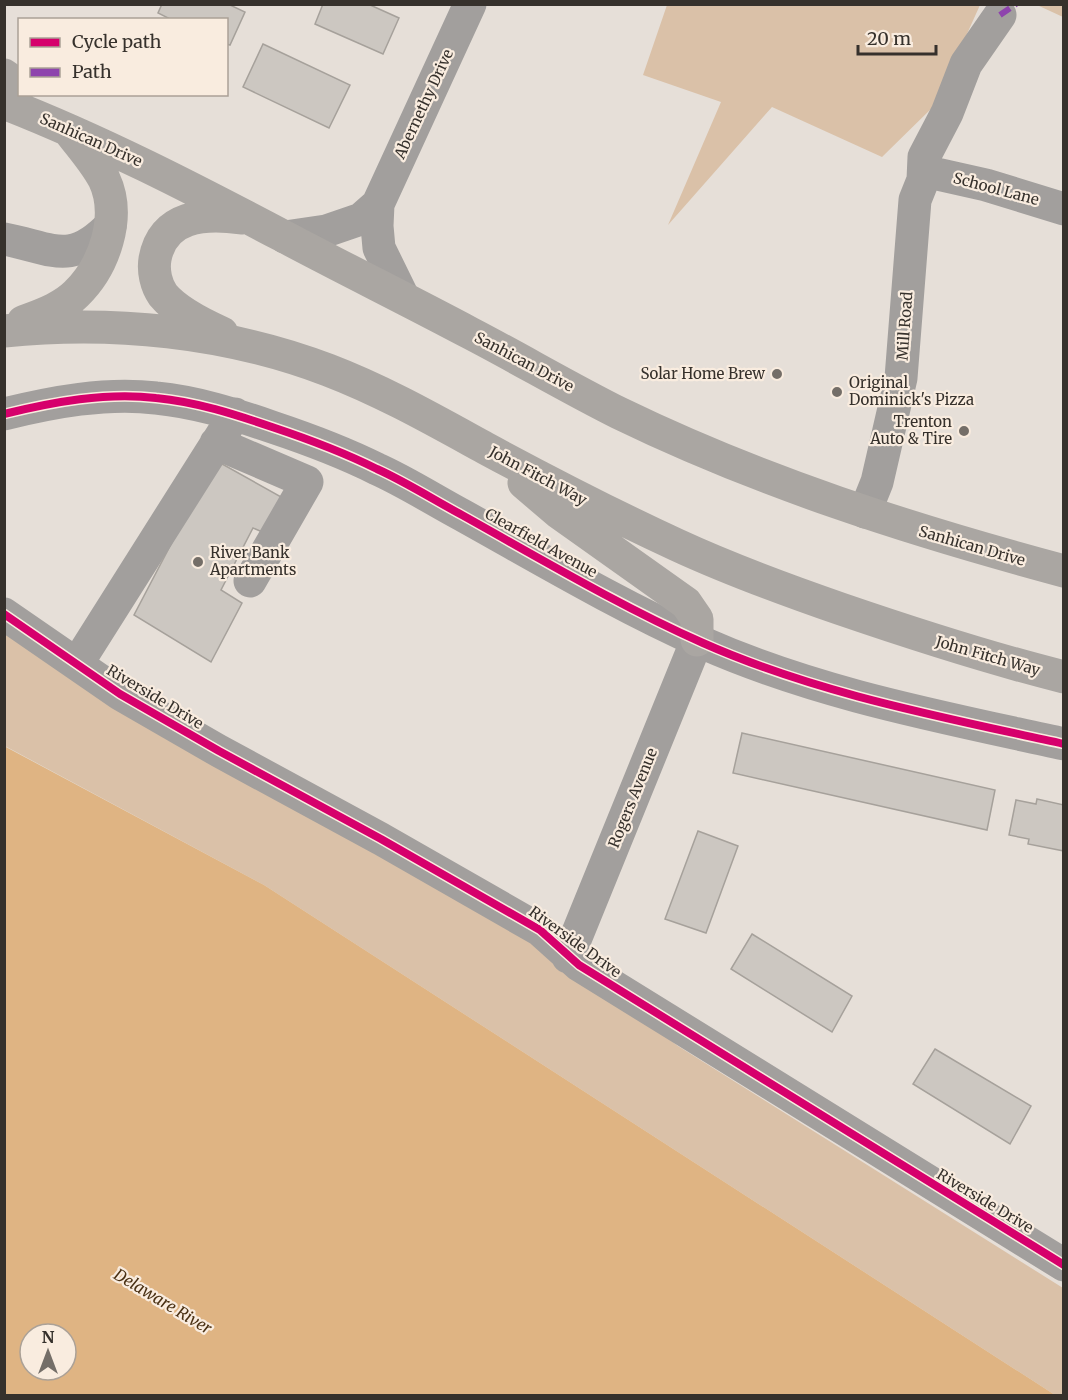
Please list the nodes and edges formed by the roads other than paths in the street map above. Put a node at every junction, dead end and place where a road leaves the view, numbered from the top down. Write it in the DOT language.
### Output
graph roads {
  1 [pos="470,4"];
  2 [pos="1000,15"];
  3 [pos="4,75"];
  4 [pos="18,85"];
  5 [pos="31,96"];
  6 [pos="4,103"];
  7 [pos="66,127"];
  8 [pos="926,177"];
  9 [pos="378,204"];
  10 [pos="1064,209"];
  11 [pos="252,219"];
  12 [pos="110,226"];
  13 [pos="285,237"];
  14 [pos="4,238"];
  15 [pos="403,297"];
  16 [pos="4,330"];
  17 [pos="256,348"];
  18 [pos="4,414"];
  19 [pos="235,414"];
  20 [pos="216,443"];
  21 [pos="328,447"];
  22 [pos="485,448"];
  23 [pos="307,482"];
  24 [pos="865,512"];
  25 [pos="1064,571"];
  26 [pos="250,581"];
  27 [pos="4,614"];
  28 [pos="697,640"];
  29 [pos="77,664"];
  30 [pos="1064,677"];
  31 [pos="1064,744"];
  32 [pos="568,957"];
  33 [pos="1064,1265"];
  1 -- 9 [label="street, Abernethy Drive"];
  2 -- 8 [label="street, Mill Road"];
  3 -- 4 [label="highway"];
  5 -- 7 [label="highway"];
  6 -- 7 [label="highway, Sanhican Drive"];
  7 -- 11 [label="highway, Sanhican Drive"];
  7 -- 12 [label="highway"];
  8 -- 10 [label="street, School Lane"];
  8 -- 24 [label="street, Mill Road"];
  9 -- 13 [label="street, Abernethy Drive"];
  9 -- 15 [label="street, Abernethy Drive"];
  11 -- 13 [label="highway, Sanhican Drive"];
  11 -- 17 [label="highway"];
  12 -- 14 [label="street"];
  12 -- 16 [label="highway"];
  13 -- 15 [label="highway, Sanhican Drive"];
  15 -- 24 [label="highway, Sanhican Drive"];
  16 -- 17 [label="highway, John Fitch Way"];
  17 -- 22 [label="highway, John Fitch Way"];
  18 -- 19 [label="street, Clearfield Avenue"];
  19 -- 20 [label="street"];
  19 -- 21 [label="street, Clearfield Avenue"];
  20 -- 23 [label="street"];
  20 -- 29 [label="street"];
  21 -- 23 [label="street"];
  21 -- 28 [label="street, Clearfield Avenue"];
  22 -- 28 [label="highway"];
  22 -- 30 [label="highway, John Fitch Way"];
  23 -- 26 [label="street"];
  24 -- 25 [label="highway, Sanhican Drive"];
  27 -- 29 [label="street, Riverside Drive"];
  28 -- 31 [label="street, Clearfield Avenue"];
  28 -- 32 [label="street, Rogers Avenue"];
  29 -- 32 [label="street, Riverside Drive"];
  32 -- 33 [label="street, Riverside Drive"];
}
